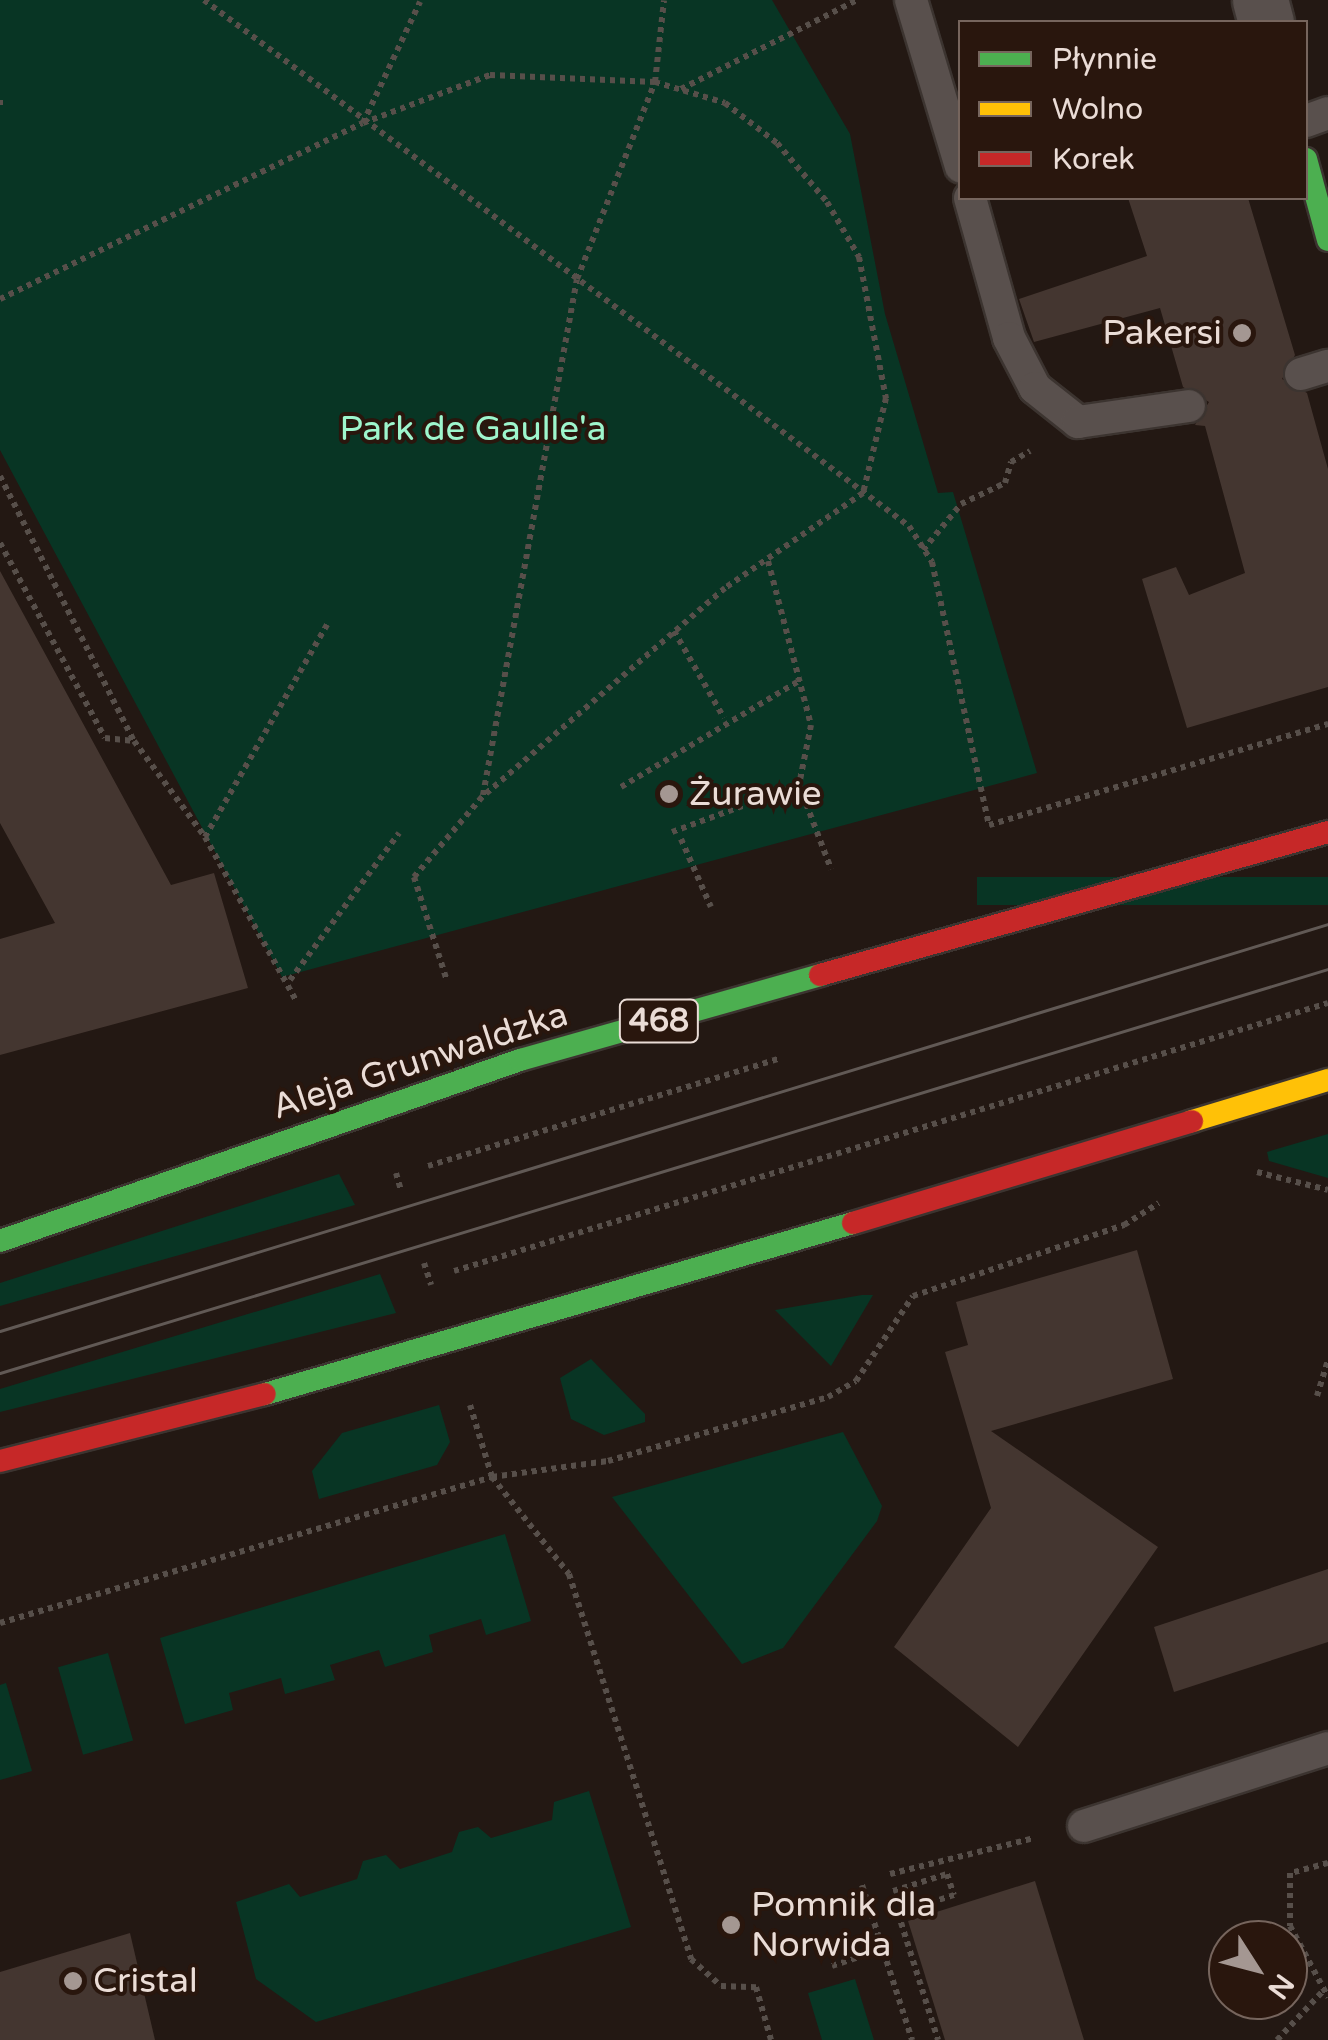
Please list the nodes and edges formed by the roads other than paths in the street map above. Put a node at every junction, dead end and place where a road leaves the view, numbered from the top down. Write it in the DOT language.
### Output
graph roads {
  1 [pos="910,0"];
  2 [pos="958,160"];
  3 [pos="1308,166"];
  4 [pos="971,200"];
  5 [pos="1328,240"];
  6 [pos="1189,406"];
  7 [pos="1328,832"];
  8 [pos="1328,1080"];
  9 [pos="0,1241"];
  10 [pos="0,1461"];
  11 [pos="1328,1748"];
  12 [pos="1084,1826"];
  1 -- 2 [label="lane"];
  3 -- 5 [label="main road"];
  4 -- 6 [label="lane"];
  7 -- 9 [label="main road, Aleja Grunwaldzka / 468"];
  8 -- 10 [label="main road"];
  11 -- 12 [label="lane"];
}
